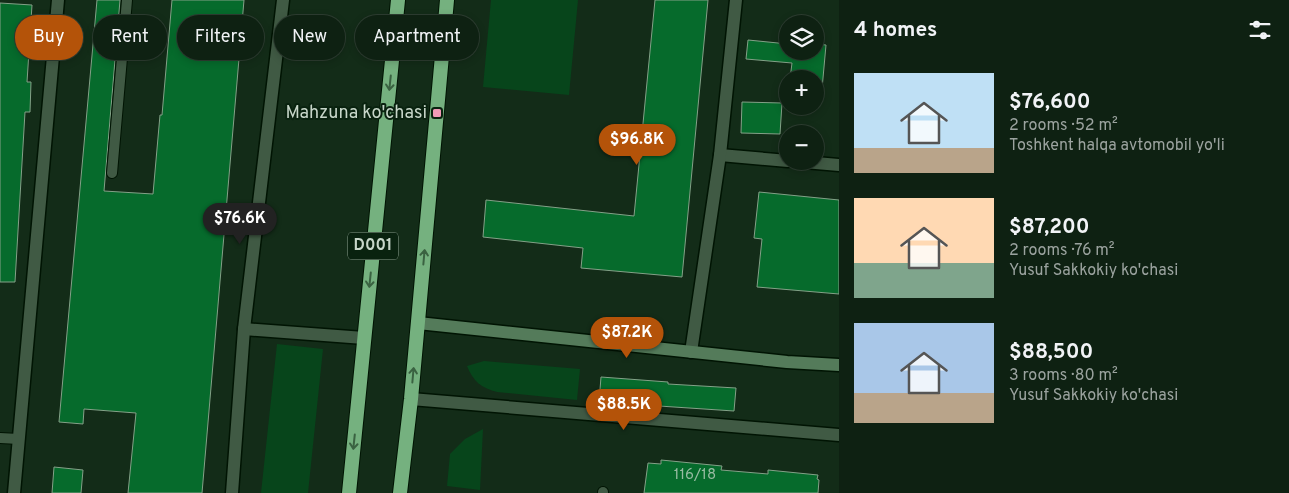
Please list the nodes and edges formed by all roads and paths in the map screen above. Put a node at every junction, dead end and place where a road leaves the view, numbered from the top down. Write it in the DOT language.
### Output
graph roads {
  1 [pos="58,0"];
  2 [pos="127,0"];
  3 [pos="283,0"];
  4 [pos="398,0"];
  5 [pos="447,0"];
  6 [pos="736,0"];
  7 [pos="720,155"];
  8 [pos="779,160"];
  9 [pos="824,164"];
  10 [pos="839,165"];
  11 [pos="112,173"];
  12 [pos="418,323"];
  13 [pos="244,329"];
  14 [pos="364,338"];
  15 [pos="691,352"];
  16 [pos="839,365"];
  17 [pos="411,400"];
  18 [pos="839,436"];
  19 [pos="0,438"];
  20 [pos="19,439"];
  21 [pos="14,493"];
  22 [pos="232,493"];
  23 [pos="349,493"];
  24 [pos="400,493"];
  1 -- 20 [label="street"];
  2 -- 11 [label="lane"];
  3 -- 13 [label="street"];
  4 -- 14 [label="highway, D001, one-way"];
  12 -- 5 [label="highway, D001, one-way"];
  6 -- 7 [label="street"];
  7 -- 8 [label="street"];
  7 -- 15 [label="street"];
  9 -- 10 [label="street"];
  12 -- 15 [label="main road"];
  17 -- 12 [label="highway, D001, one-way"];
  13 -- 14 [label="street"];
  13 -- 22 [label="street"];
  14 -- 23 [label="highway, D001, one-way"];
  15 -- 16 [label="main road"];
  17 -- 18 [label="street"];
  17 -- 24 [label="highway, D001"];
  19 -- 20 [label="lane"];
  20 -- 21 [label="street"];
}
